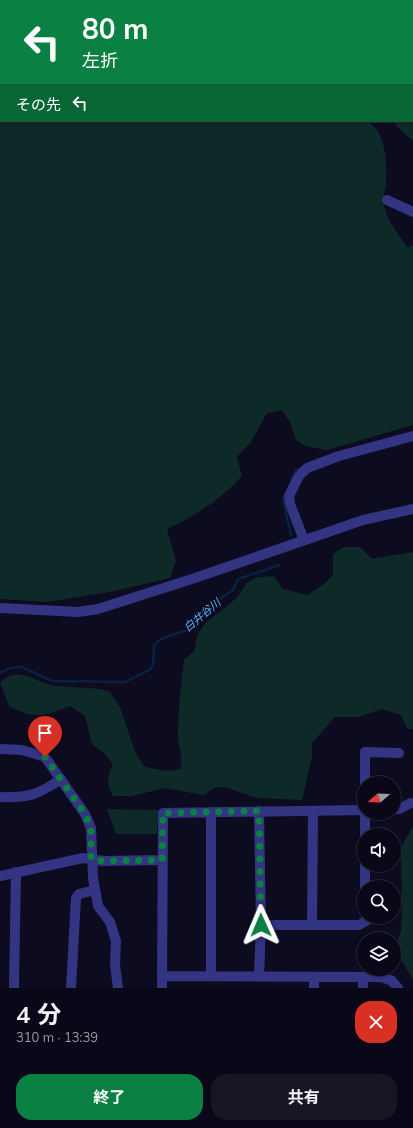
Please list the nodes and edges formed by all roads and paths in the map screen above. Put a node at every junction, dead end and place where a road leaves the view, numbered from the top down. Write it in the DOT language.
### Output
graph roads {
  1 [pos="388,200"];
  2 [pos="413,212"];
  3 [pos="413,436"];
  4 [pos="413,509"];
  5 [pos="304,540"];
  6 [pos="0,608"];
  7 [pos="0,749"];
  8 [pos="399,754"];
  9 [pos="365,776"];
  10 [pos="61,779"];
  11 [pos="0,797"];
  12 [pos="411,803"];
  13 [pos="401,808"];
  14 [pos="357,810"];
  15 [pos="259,811"];
  16 [pos="313,811"];
  17 [pos="211,812"];
  18 [pos="91,859"];
  19 [pos="162,860"];
  20 [pos="16,872"];
  21 [pos="0,876"];
  22 [pos="95,890"];
  23 [pos="361,924"];
  24 [pos="261,925"];
  25 [pos="312,925"];
  26 [pos="162,976"];
  27 [pos="211,976"];
  28 [pos="259,976"];
  29 [pos="314,976"];
  30 [pos="363,977"];
  31 [pos="14,988"];
  32 [pos="71,988"];
  33 [pos="118,988"];
  34 [pos="162,988"];
  35 [pos="314,988"];
  36 [pos="363,988"];
  37 [pos="398,988"];
  1 -- 2 [label="street"];
  3 -- 5 [label="street"];
  4 -- 5 [label="street"];
  5 -- 6 [label="street"];
  7 -- 10 [label="street"];
  8 -- 9 [label="street"];
  10 -- 11 [label="street"];
  10 -- 18 [label="street"];
  12 -- 13 [label="street"];
  14 -- 16 [label="street"];
  15 -- 16 [label="street"];
  15 -- 17 [label="street"];
  15 -- 24 [label="street"];
  16 -- 25 [label="street"];
  17 -- 19 [label="street"];
  17 -- 27 [label="street"];
  18 -- 19 [label="street"];
  18 -- 20 [label="street"];
  18 -- 22 [label="street"];
  19 -- 26 [label="street"];
  20 -- 21 [label="street"];
  20 -- 31 [label="street"];
  22 -- 32 [label="street"];
  22 -- 33 [label="street"];
  23 -- 25 [label="street"];
  24 -- 25 [label="street"];
  24 -- 28 [label="street"];
  26 -- 27 [label="street"];
  26 -- 34 [label="street"];
  27 -- 28 [label="street"];
  28 -- 29 [label="street"];
  29 -- 30 [label="street"];
  29 -- 35 [label="street"];
  30 -- 36 [label="street"];
  30 -- 37 [label="street"];
}
